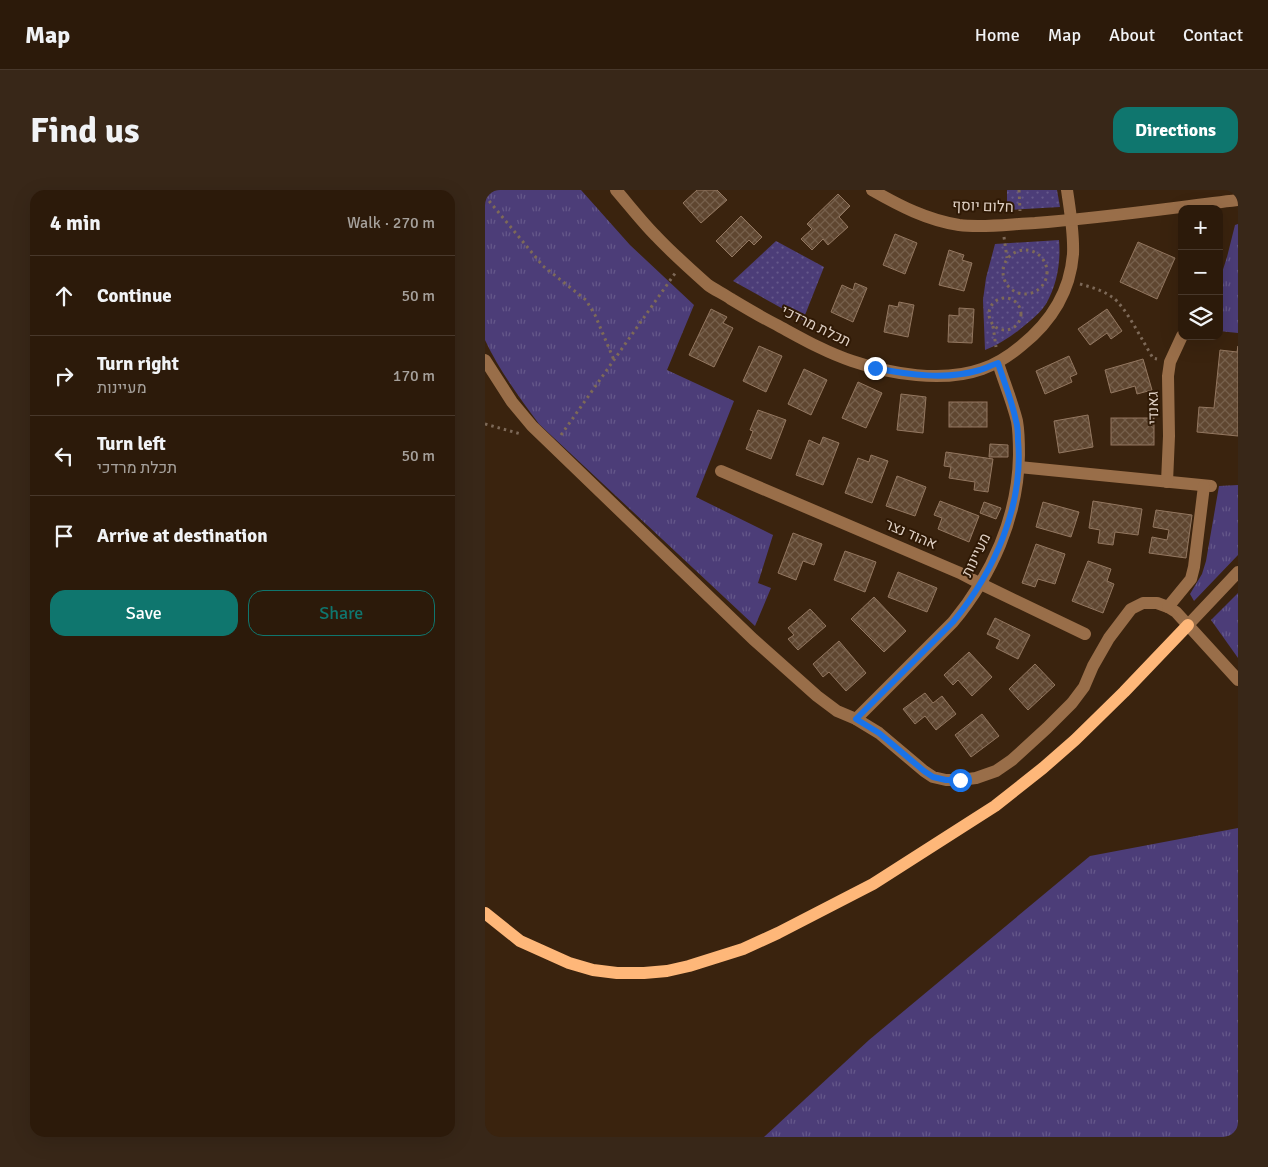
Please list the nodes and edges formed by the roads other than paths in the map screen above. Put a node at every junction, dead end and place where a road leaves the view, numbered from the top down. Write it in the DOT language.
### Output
graph roads {
  1 [pos="616,190"];
  2 [pos="872,190"];
  3 [pos="1067,190"];
  4 [pos="1238,200"];
  5 [pos="1213,205"];
  6 [pos="1178,209"];
  7 [pos="1071,220"];
  8 [pos="1180,340"];
  9 [pos="485,360"];
  10 [pos="998,363"];
  11 [pos="1019,467"];
  12 [pos="721,470"];
  13 [pos="1167,482"];
  14 [pos="1238,572"];
  15 [pos="981,584"];
  16 [pos="1168,607"];
  17 [pos="1188,625"];
  18 [pos="1085,634"];
  19 [pos="1238,680"];
  20 [pos="856,719"];
  21 [pos="485,914"];
  1 -- 10 [label="street, תכלת מרדכי"];
  2 -- 7 [label="street, חלום יוסף"];
  3 -- 7 [label="street, תכלת מרדכי"];
  4 -- 5 [label="street, חלום יוסף"];
  6 -- 7 [label="street, חלום יוסף"];
  7 -- 10 [label="street, תכלת מרדכי"];
  8 -- 13 [label="street, גאנדי"];
  9 -- 20 [label="street"];
  10 -- 11 [label="street, מעיינות"];
  11 -- 13 [label="street"];
  11 -- 15 [label="street, מעיינות"];
  12 -- 15 [label="street, אהוד נצר"];
  13 -- 16 [label="street"];
  14 -- 17 [label="street"];
  15 -- 18 [label="street, אהוד נצר"];
  15 -- 20 [label="street, מעיינות"];
  16 -- 17 [label="street"];
  16 -- 20 [label="street"];
  17 -- 19 [label="street"];
  17 -- 21 [label="main road"];
}
